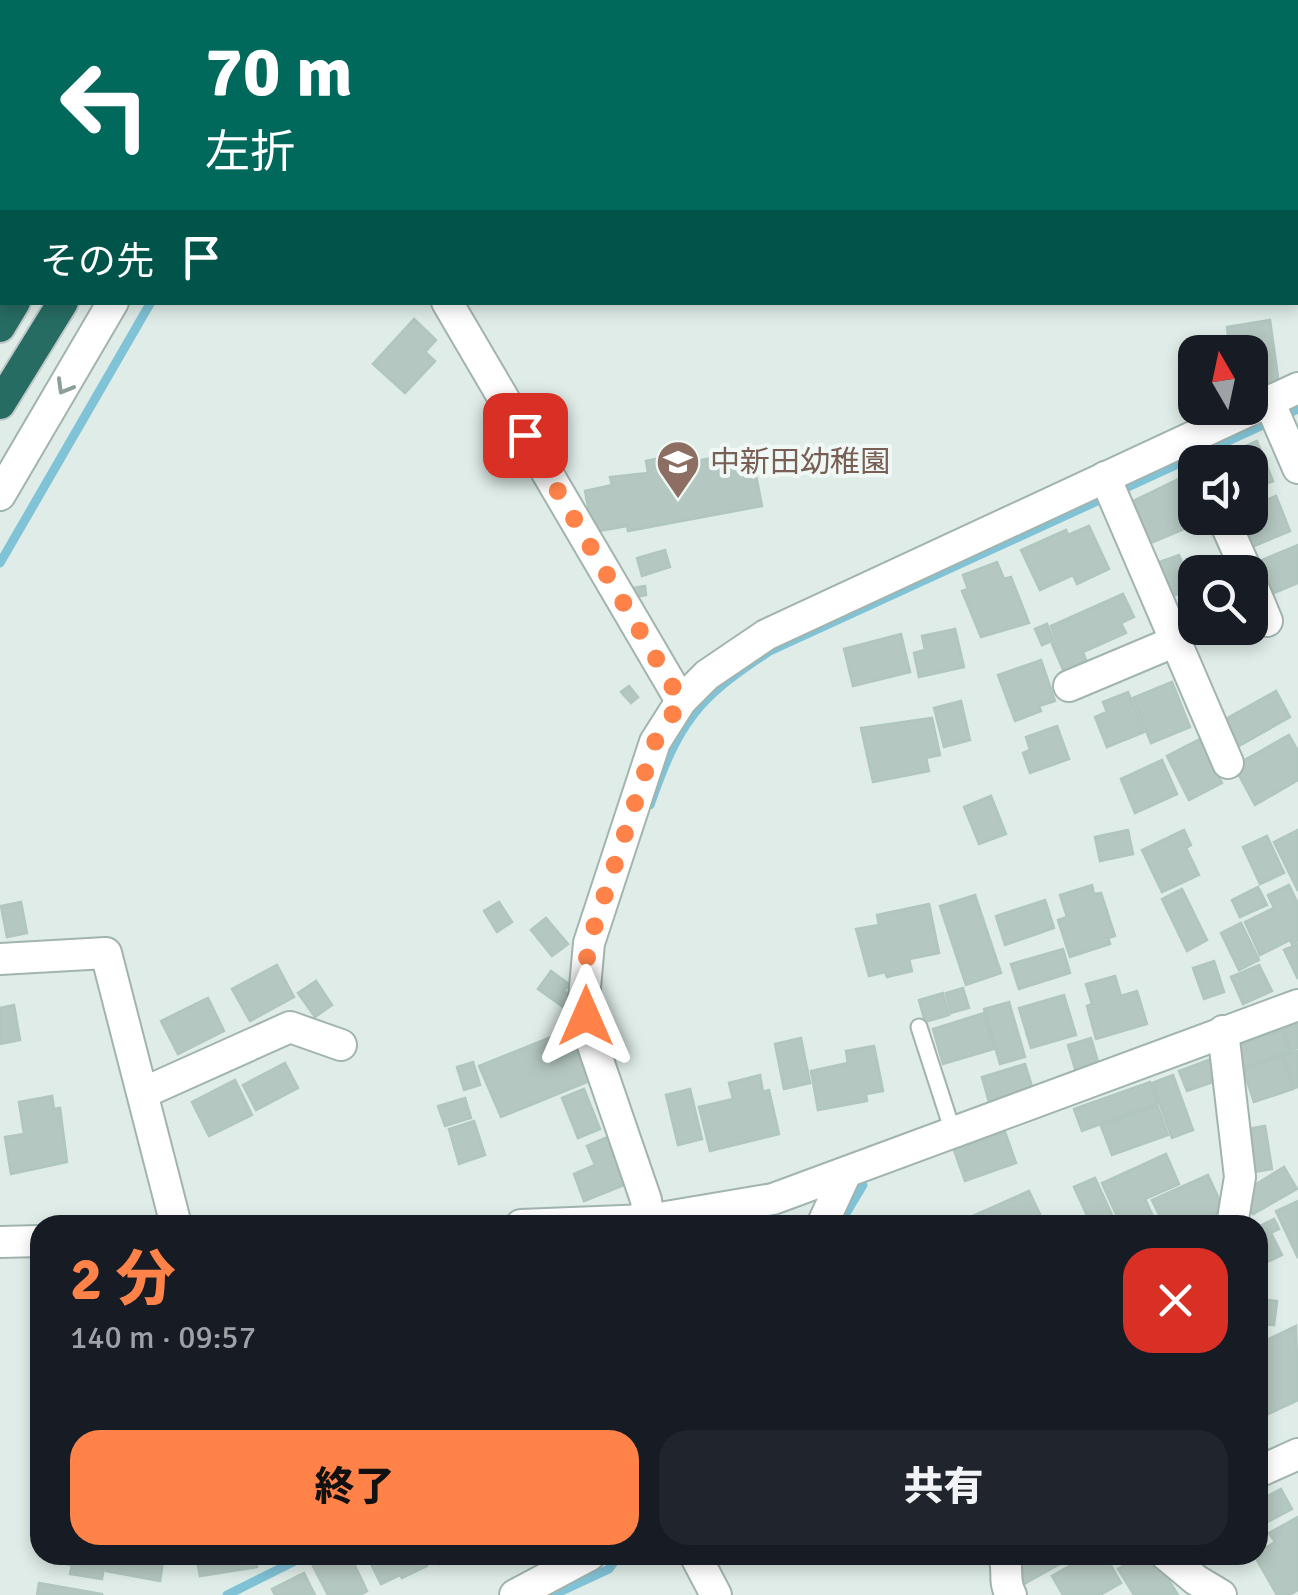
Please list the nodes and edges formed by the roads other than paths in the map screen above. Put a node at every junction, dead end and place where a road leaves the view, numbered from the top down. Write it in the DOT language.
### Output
graph roads {
  1 [pos="13,305"];
  2 [pos="61,305"];
  3 [pos="111,305"];
  4 [pos="449,305"];
  5 [pos="0,328"];
  6 [pos="1298,388"];
  7 [pos="0,404"];
  8 [pos="1274,413"];
  9 [pos="1212,445"];
  10 [pos="1178,460"];
  11 [pos="1298,468"];
  12 [pos="1110,488"];
  13 [pos="0,495"];
  14 [pos="1176,641"];
  15 [pos="1069,686"];
  16 [pos="681,701"];
  17 [pos="1228,763"];
  18 [pos="0,959"];
  19 [pos="1298,1005"];
  20 [pos="919,1026"];
  21 [pos="1222,1030"];
  22 [pos="341,1044"];
  23 [pos="143,1093"];
  24 [pos="953,1132"];
  25 [pos="846,1173"];
  26 [pos="174,1215"];
  27 [pos="653,1215"];
  28 [pos="679,1215"];
  29 [pos="834,1215"];
  30 [pos="1234,1215"];
  31 [pos="30,1240"];
  32 [pos="0,1242"];
  33 [pos="1298,1454"];
  34 [pos="1268,1468"];
  35 [pos="571,1565"];
  36 [pos="700,1565"];
  37 [pos="1007,1565"];
  38 [pos="1180,1565"];
  39 [pos="1202,1581"];
  40 [pos="515,1595"];
  41 [pos="716,1595"];
  42 [pos="1011,1595"];
  1 -- 5 [label="highway"];
  2 -- 7 [label="highway"];
  3 -- 13 [label="street, one-way"];
  4 -- 16 [label="street"];
  6 -- 8 [label="street"];
  8 -- 9 [label="street"];
  8 -- 11 [label="street"];
  10 -- 12 [label="street"];
  12 -- 14 [label="street"];
  12 -- 16 [label="street"];
  14 -- 15 [label="street"];
  14 -- 17 [label="street"];
  16 -- 27 [label="street"];
  18 -- 23 [label="street"];
  19 -- 21 [label="street"];
  20 -- 24 [label="lane"];
  21 -- 24 [label="street"];
  21 -- 30 [label="street"];
  22 -- 23 [label="street"];
  23 -- 26 [label="street"];
  24 -- 25 [label="street"];
  25 -- 28 [label="street"];
  25 -- 29 [label="street"];
  31 -- 32 [label="street"];
  33 -- 34 [label="street"];
  35 -- 40 [label="street"];
  36 -- 41 [label="street"];
  37 -- 42 [label="street"];
  38 -- 39 [label="street"];
}
